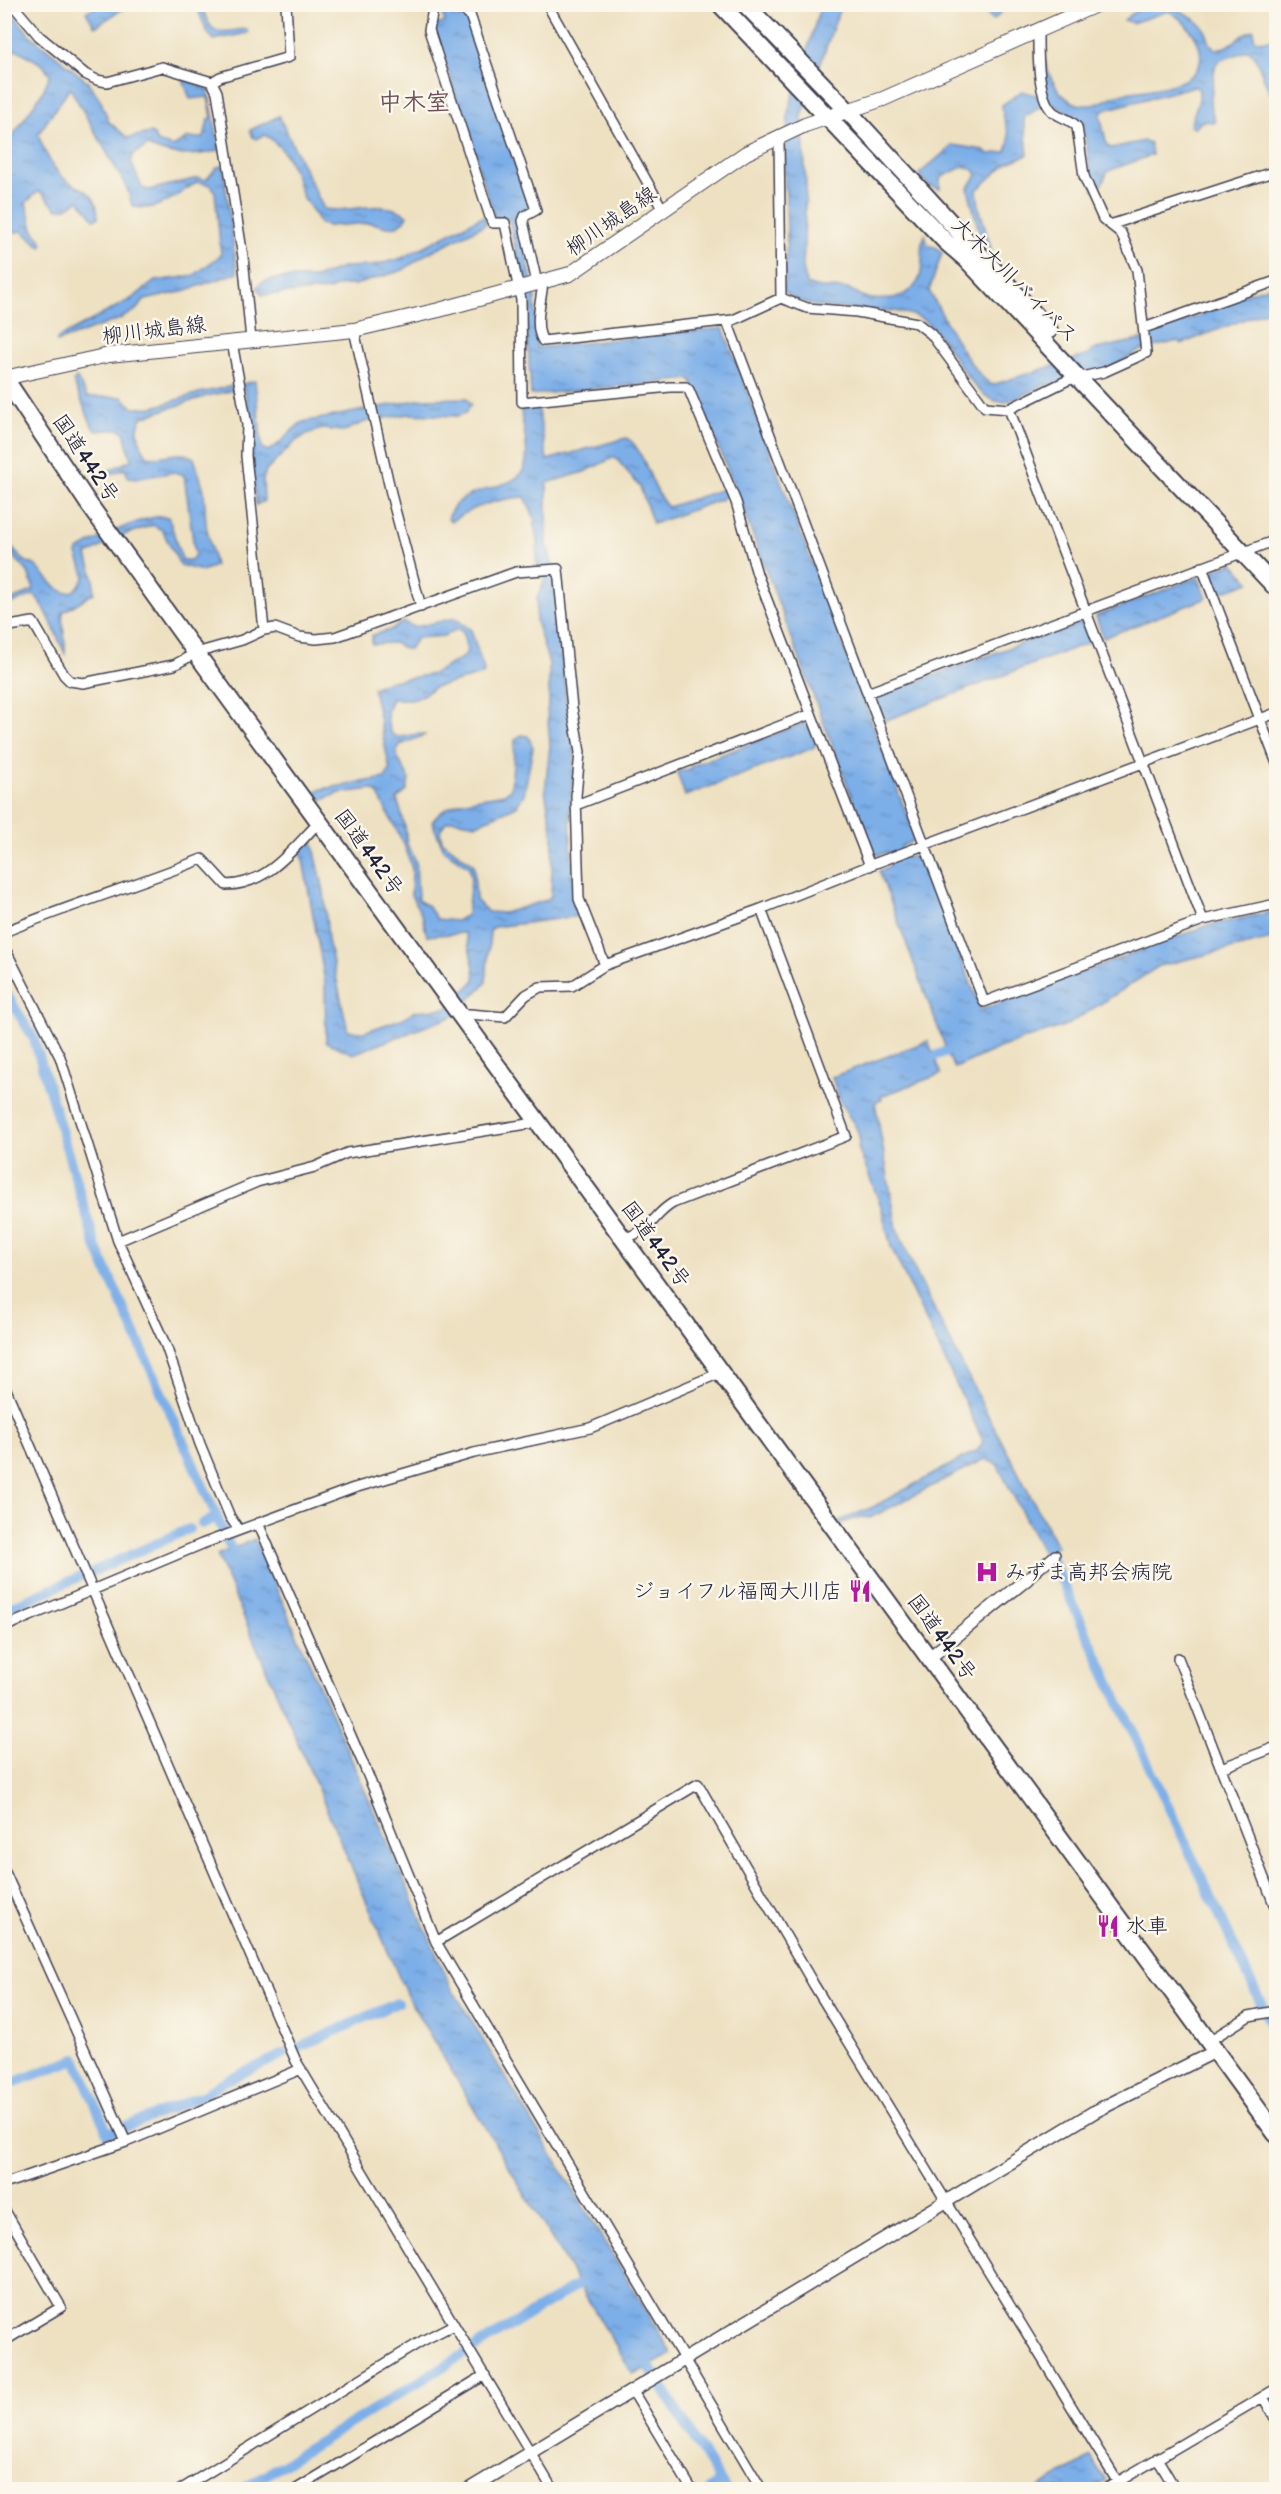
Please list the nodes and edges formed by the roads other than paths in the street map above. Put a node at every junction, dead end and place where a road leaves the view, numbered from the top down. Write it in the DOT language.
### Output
graph roads {
  1 [pos="12,4"];
  2 [pos="286,4"];
  3 [pos="434,4"];
  4 [pos="456,4"];
  5 [pos="547,4"];
  6 [pos="720,4"];
  7 [pos="745,4"];
  8 [pos="1098,4"];
  9 [pos="1038,32"];
  10 [pos="212,82"];
  11 [pos="848,111"];
  12 [pos="825,118"];
  13 [pos="781,137"];
  14 [pos="1276,171"];
  15 [pos="663,210"];
  16 [pos="1113,224"];
  17 [pos="952,238"];
  18 [pos="1276,281"];
  19 [pos="530,285"];
  20 [pos="781,298"];
  21 [pos="727,321"];
  22 [pos="354,330"];
  23 [pos="1144,331"];
  24 [pos="251,340"];
  25 [pos="232,342"];
  26 [pos="1083,376"];
  27 [pos="5,378"];
  28 [pos="1009,409"];
  29 [pos="1276,540"];
  30 [pos="1248,550"];
  31 [pos="1202,567"];
  32 [pos="1276,573"];
  33 [pos="1276,588"];
  34 [pos="421,607"];
  35 [pos="1086,612"];
  36 [pos="4,627"];
  37 [pos="264,630"];
  38 [pos="196,653"];
  39 [pos="867,693"];
  40 [pos="1276,712"];
  41 [pos="811,714"];
  42 [pos="1260,719"];
  43 [pos="1276,761"];
  44 [pos="1143,764"];
  45 [pos="576,804"];
  46 [pos="319,822"];
  47 [pos="922,846"];
  48 [pos="873,865"];
  49 [pos="1276,904"];
  50 [pos="761,909"];
  51 [pos="1203,920"];
  52 [pos="4,932"];
  53 [pos="4,947"];
  54 [pos="605,965"];
  55 [pos="461,1017"];
  56 [pos="540,1122"];
  57 [pos="625,1238"];
  58 [pos="118,1241"];
  59 [pos="722,1372"];
  60 [pos="4,1385"];
  61 [pos="258,1523"];
  62 [pos="238,1531"];
  63 [pos="1055,1555"];
  64 [pos="1027,1579"];
  65 [pos="94,1590"];
  66 [pos="4,1627"];
  67 [pos="929,1658"];
  68 [pos="1178,1658"];
  69 [pos="1276,1747"];
  70 [pos="1221,1768"];
  71 [pos="5,1871"];
  72 [pos="1276,1909"];
  73 [pos="436,1942"];
  74 [pos="1276,2011"];
  75 [pos="1213,2046"];
  76 [pos="301,2069"];
  77 [pos="1276,2134"];
  78 [pos="126,2142"];
  79 [pos="4,2184"];
  80 [pos="947,2200"];
  81 [pos="4,2209"];
  82 [pos="453,2325"];
  83 [pos="4,2341"];
  84 [pos="679,2361"];
  85 [pos="485,2375"];
  86 [pos="636,2387"];
  87 [pos="1276,2389"];
  88 [pos="1263,2397"];
  89 [pos="1276,2420"];
  90 [pos="531,2452"];
  91 [pos="1157,2458"];
  92 [pos="1115,2479"];
  93 [pos="180,2490"];
  94 [pos="295,2490"];
  95 [pos="468,2490"];
  96 [pos="553,2490"];
  97 [pos="692,2490"];
  98 [pos="762,2490"];
  99 [pos="1104,2490"];
  100 [pos="1176,2490"];
  1 -- 10 [label="street"];
  2 -- 10 [label="street"];
  3 -- 19 [label="street"];
  4 -- 19 [label="street"];
  5 -- 15 [label="street"];
  6 -- 12 [label="highway, 大木大川バイパス"];
  7 -- 11 [label="highway, 大木大川バイパス"];
  8 -- 9 [label="main road, 柳川城島線"];
  9 -- 11 [label="main road, 柳川城島線"];
  9 -- 16 [label="street"];
  10 -- 24 [label="street"];
  11 -- 12 [label="main road, 柳川城島線"];
  11 -- 17 [label="highway, 大木大川バイパス"];
  12 -- 13 [label="main road, 柳川城島線"];
  12 -- 17 [label="highway, 大木大川バイパス"];
  13 -- 15 [label="main road, 柳川城島線"];
  13 -- 20 [label="street"];
  14 -- 16 [label="street"];
  15 -- 19 [label="main road, 柳川城島線"];
  16 -- 23 [label="street"];
  17 -- 26 [label="highway, 大木大川バイパス"];
  18 -- 23 [label="street"];
  19 -- 21 [label="street"];
  19 -- 22 [label="main road, 柳川城島線"];
  19 -- 41 [label="street"];
  20 -- 21 [label="street"];
  20 -- 28 [label="street"];
  21 -- 39 [label="street"];
  22 -- 24 [label="main road, 柳川城島線"];
  22 -- 34 [label="street"];
  23 -- 26 [label="street"];
  24 -- 25 [label="main road, 柳川城島線"];
  25 -- 27 [label="main road, 柳川城島線"];
  25 -- 37 [label="street"];
  26 -- 28 [label="street"];
  26 -- 30 [label="highway, 大木大川バイパス"];
  27 -- 38 [label="highway, 国道442号"];
  28 -- 35 [label="street"];
  29 -- 30 [label="street"];
  30 -- 31 [label="street"];
  30 -- 32 [label="highway, 大木大川バイパス"];
  30 -- 33 [label="highway, 大木大川バイパス"];
  31 -- 35 [label="street"];
  31 -- 42 [label="street"];
  34 -- 37 [label="street"];
  34 -- 45 [label="street"];
  35 -- 39 [label="street"];
  35 -- 44 [label="street"];
  36 -- 38 [label="street"];
  37 -- 38 [label="street"];
  38 -- 46 [label="highway, 国道442号"];
  39 -- 47 [label="street"];
  40 -- 42 [label="street"];
  41 -- 45 [label="street"];
  41 -- 48 [label="street"];
  42 -- 43 [label="street"];
  42 -- 44 [label="street"];
  44 -- 47 [label="street"];
  44 -- 51 [label="street"];
  45 -- 54 [label="street"];
  46 -- 52 [label="street"];
  46 -- 55 [label="highway, 国道442号"];
  47 -- 48 [label="street"];
  47 -- 51 [label="street"];
  48 -- 50 [label="street"];
  49 -- 51 [label="street"];
  50 -- 54 [label="street"];
  50 -- 57 [label="street"];
  53 -- 58 [label="street"];
  54 -- 55 [label="street"];
  55 -- 56 [label="highway, 国道442号"];
  56 -- 57 [label="highway, 国道442号"];
  56 -- 58 [label="street"];
  57 -- 59 [label="highway, 国道442号"];
  58 -- 62 [label="street"];
  59 -- 61 [label="street"];
  59 -- 67 [label="highway, 国道442号"];
  60 -- 65 [label="street"];
  61 -- 62 [label="street"];
  61 -- 73 [label="street"];
  62 -- 65 [label="street"];
  63 -- 64 [label="street"];
  64 -- 67 [label="street"];
  65 -- 66 [label="street"];
  65 -- 76 [label="street"];
  67 -- 75 [label="highway, 国道442号"];
  68 -- 70 [label="street"];
  69 -- 70 [label="street"];
  70 -- 72 [label="street"];
  71 -- 78 [label="street"];
  73 -- 80 [label="street"];
  73 -- 84 [label="street"];
  74 -- 75 [label="street"];
  75 -- 77 [label="highway, 国道442号"];
  75 -- 80 [label="street"];
  76 -- 78 [label="street"];
  76 -- 82 [label="street"];
  78 -- 79 [label="street"];
  80 -- 84 [label="street"];
  80 -- 92 [label="street"];
  81 -- 83 [label="street"];
  82 -- 85 [label="street"];
  82 -- 93 [label="street"];
  84 -- 86 [label="street"];
  84 -- 98 [label="street"];
  85 -- 90 [label="street"];
  85 -- 94 [label="street"];
  86 -- 90 [label="street"];
  86 -- 97 [label="street"];
  87 -- 88 [label="street"];
  88 -- 89 [label="street"];
  88 -- 91 [label="street"];
  90 -- 95 [label="street"];
  90 -- 96 [label="street"];
  91 -- 92 [label="street"];
  91 -- 100 [label="street"];
  92 -- 99 [label="street"];
}
